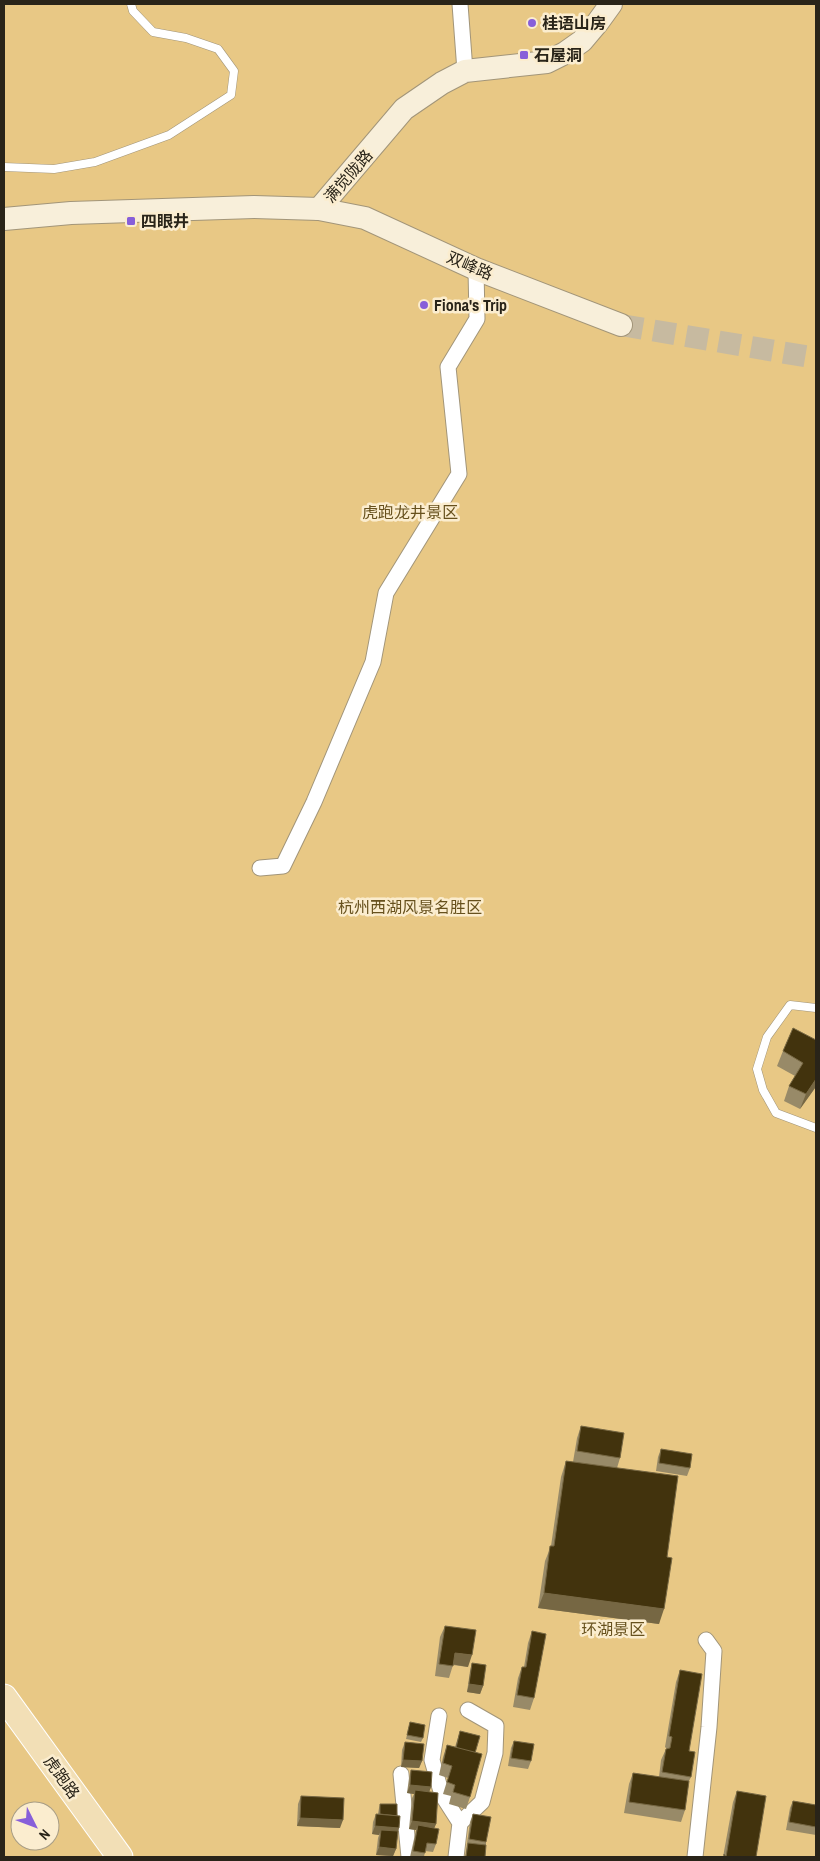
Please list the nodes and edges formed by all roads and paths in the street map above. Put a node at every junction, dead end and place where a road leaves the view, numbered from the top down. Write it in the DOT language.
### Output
graph roads {
  1 [pos="131,4"];
  2 [pos="460,4"];
  3 [pos="611,4"];
  4 [pos="466,71"];
  5 [pos="4,167"];
  6 [pos="319,209"];
  7 [pos="4,219"];
  8 [pos="476,269"];
  9 [pos="621,325"];
  10 [pos="260,868"];
  11 [pos="816,1008"];
  12 [pos="816,1128"];
  13 [pos="706,1640"];
  14 [pos="4,1697"];
  15 [pos="468,1710"];
  16 [pos="438,1716"];
  17 [pos="402,1774"];
  18 [pos="460,1823"];
  19 [pos="120,1857"];
  20 [pos="409,1857"];
  21 [pos="456,1857"];
  22 [pos="695,1857"];
  1 -- 5 [label="lane"];
  2 -- 4 [label="street"];
  3 -- 4 [label="main road, 满觉陇路"];
  4 -- 6 [label="main road, 满觉陇路"];
  6 -- 7 [label="main road, 满觉陇路"];
  6 -- 8 [label="main road, 双峰路"];
  8 -- 9 [label="main road, 双峰路"];
  8 -- 10 [label="street"];
  11 -- 12 [label="lane"];
  13 -- 22 [label="street"];
  14 -- 19 [label="main road, 虎跑路"];
  15 -- 18 [label="street"];
  16 -- 18 [label="street"];
  17 -- 20 [label="street"];
  18 -- 21 [label="street"];
}
